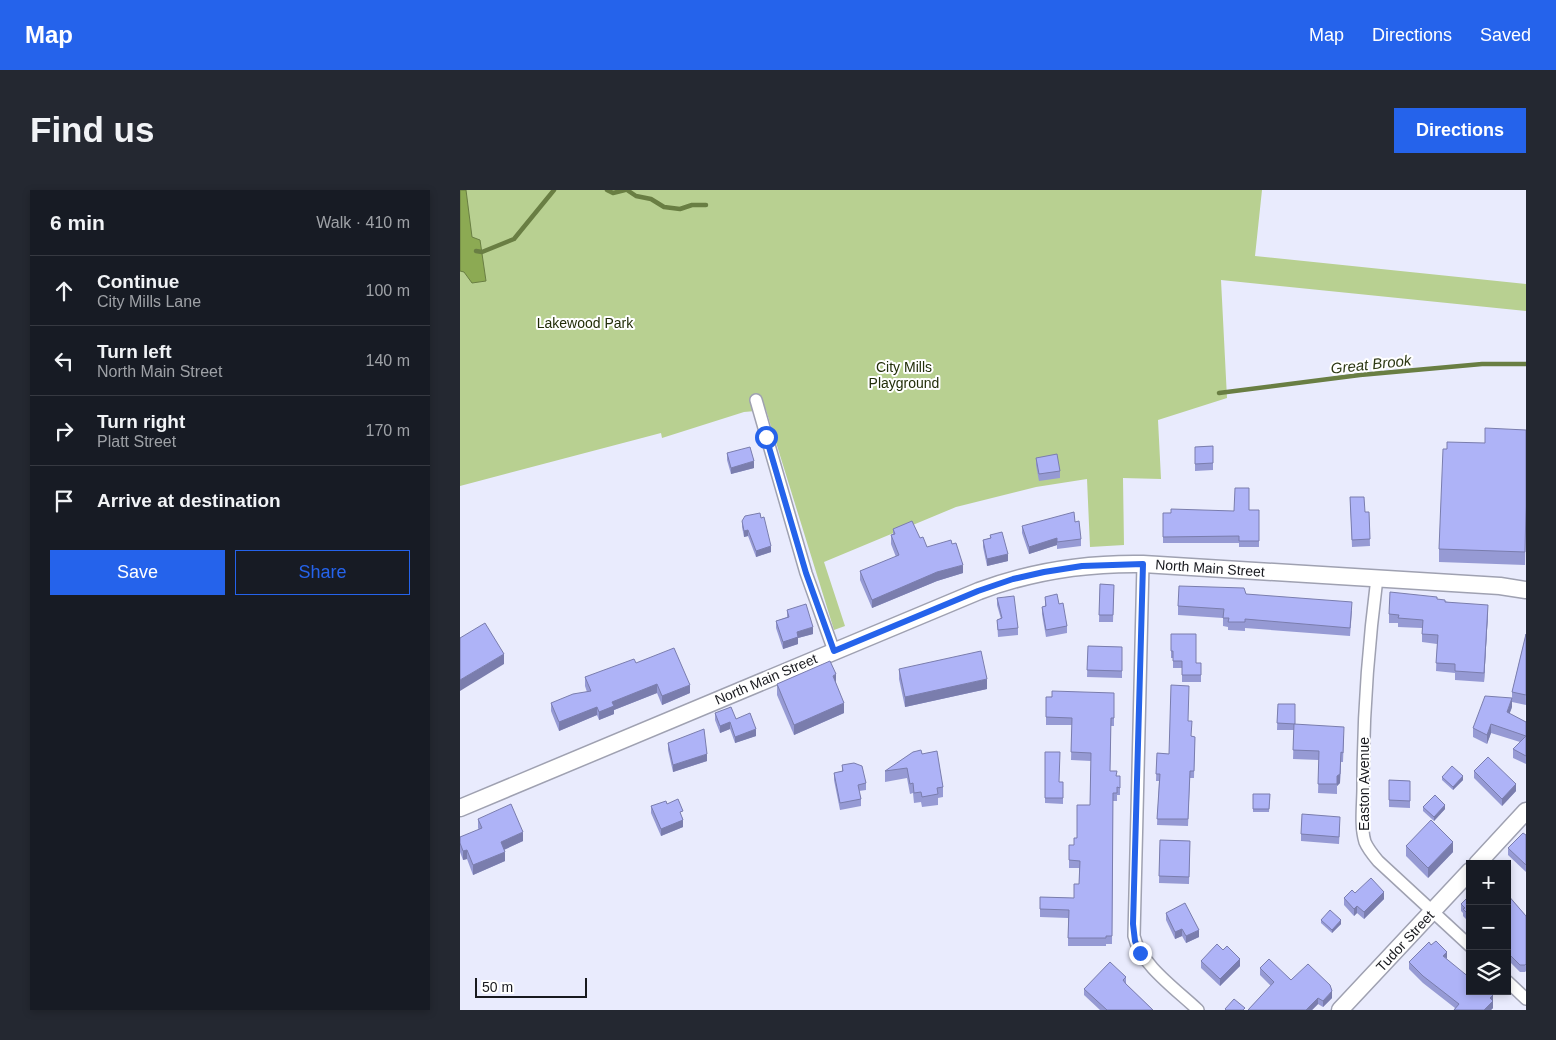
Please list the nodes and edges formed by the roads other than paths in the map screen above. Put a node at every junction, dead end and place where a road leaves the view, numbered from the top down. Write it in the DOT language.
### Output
graph roads {
  1 [pos="756,400"];
  2 [pos="1143,564"];
  3 [pos="1377,578"];
  4 [pos="1526,590"];
  5 [pos="834,651"];
  6 [pos="460,808"];
  7 [pos="1526,811"];
  8 [pos="1481,860"];
  9 [pos="1466,875"];
  10 [pos="1432,911"];
  11 [pos="1466,942"];
  12 [pos="1511,985"];
  13 [pos="1526,999"];
  14 [pos="1198,1010"];
  15 [pos="1340,1010"];
  1 -- 5 [label="street"];
  2 -- 3 [label="main road, North Main Street"];
  2 -- 5 [label="main road, North Main Street"];
  2 -- 14 [label="street"];
  3 -- 4 [label="main road, North Main Street"];
  3 -- 10 [label="street, Easton Avenue"];
  5 -- 6 [label="main road, North Main Street"];
  7 -- 8 [label="main road"];
  9 -- 10 [label="main road, Tudor Street"];
  10 -- 11 [label="street, Easton Avenue"];
  10 -- 15 [label="main road, Tudor Street"];
  12 -- 13 [label="street"];
}
